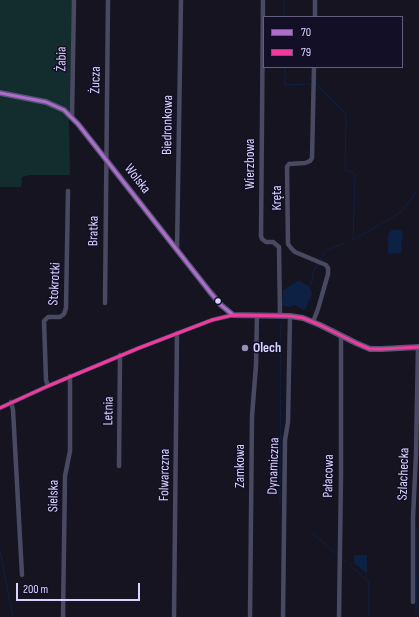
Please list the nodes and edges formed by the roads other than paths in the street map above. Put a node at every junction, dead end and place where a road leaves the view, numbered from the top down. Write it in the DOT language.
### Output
graph roads {
  1 [pos="74,0"];
  2 [pos="108,0"];
  3 [pos="180,0"];
  4 [pos="263,0"];
  5 [pos="315,0"];
  6 [pos="315,16"];
  7 [pos="314,68"];
  8 [pos="0,93"];
  9 [pos="72,118"];
  10 [pos="106,160"];
  11 [pos="68,191"];
  12 [pos="177,250"];
  13 [pos="105,303"];
  14 [pos="233,315"];
  15 [pos="257,316"];
  16 [pos="280,316"];
  17 [pos="290,316"];
  18 [pos="313,322"];
  19 [pos="177,333"];
  20 [pos="341,335"];
  21 [pos="418,347"];
  22 [pos="120,356"];
  23 [pos="70,376"];
  24 [pos="48,386"];
  25 [pos="11,402"];
  26 [pos="0,408"];
  27 [pos="119,466"];
  28 [pos="22,575"];
  29 [pos="413,602"];
  30 [pos="63,617"];
  31 [pos="174,617"];
  32 [pos="250,617"];
  33 [pos="283,617"];
  34 [pos="339,617"];
  1 -- 9 [label="street, Żabia"];
  2 -- 10 [label="street, Żucza"];
  3 -- 12 [label="street, Biedronkowa"];
  4 -- 16 [label="street, Wierzbowa"];
  5 -- 6 [label="street"];
  7 -- 18 [label="street, Kręta"];
  8 -- 9 [label="street, Wolska"];
  9 -- 10 [label="street, Wolska"];
  10 -- 12 [label="street, Wolska"];
  10 -- 13 [label="street, Bratka"];
  11 -- 24 [label="street, Stokrotki"];
  12 -- 14 [label="street, Wolska"];
  14 -- 15 [label="street"];
  14 -- 19 [label="street"];
  15 -- 16 [label="street"];
  15 -- 32 [label="street, Zamkowa"];
  16 -- 17 [label="street"];
  17 -- 18 [label="street"];
  17 -- 33 [label="street, Dynamiczna"];
  18 -- 20 [label="street"];
  19 -- 22 [label="street"];
  19 -- 31 [label="street, Folwarczna"];
  20 -- 21 [label="street"];
  20 -- 34 [label="street, Pałacowa"];
  21 -- 29 [label="street, Szlachecka"];
  22 -- 23 [label="street"];
  22 -- 27 [label="street, Letnia"];
  23 -- 24 [label="street"];
  23 -- 30 [label="street, Sielska"];
  24 -- 25 [label="street"];
  25 -- 26 [label="street"];
  25 -- 28 [label="street"];
}
